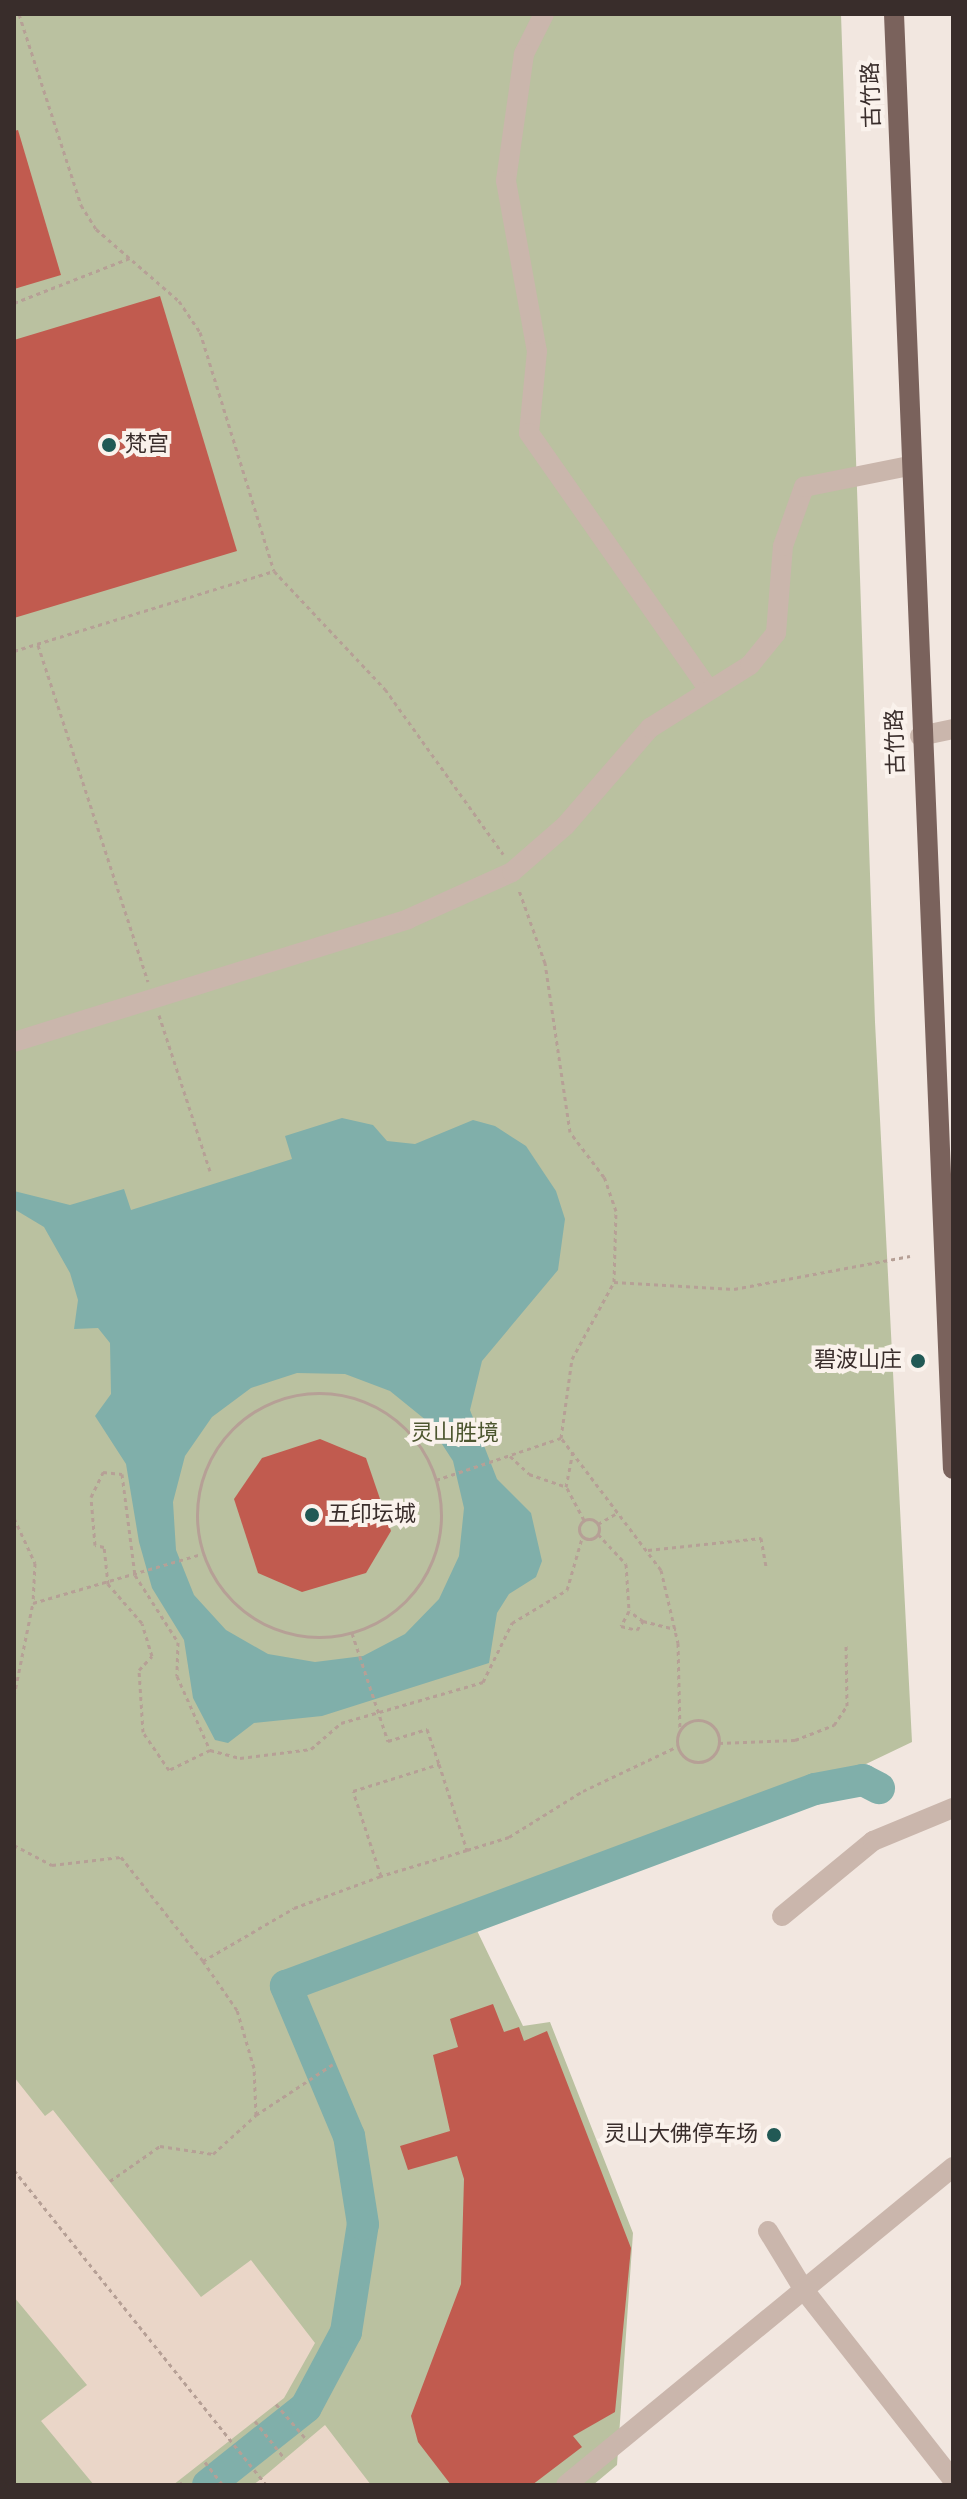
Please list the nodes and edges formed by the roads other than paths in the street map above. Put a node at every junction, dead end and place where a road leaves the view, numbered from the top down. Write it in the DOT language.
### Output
graph roads {
  1 [pos="544,14"];
  2 [pos="894,14"];
  3 [pos="909,466"];
  4 [pos="708,689"];
  5 [pos="953,729"];
  6 [pos="920,736"];
  7 [pos="14,1042"];
  8 [pos="948,1291"];
  9 [pos="953,1469"];
  10 [pos="953,1808"];
  11 [pos="782,1916"];
  12 [pos="953,2167"];
  13 [pos="768,2231"];
  14 [pos="804,2290"];
  15 [pos="952,2482"];
  16 [pos="566,2485"];
  1 -- 4 [label="street"];
  2 -- 3 [label="main road, 古竹路"];
  3 -- 4 [label="street"];
  3 -- 6 [label="main road, 古竹路"];
  4 -- 7 [label="street"];
  5 -- 6 [label="street"];
  6 -- 8 [label="main road, 古竹路"];
  8 -- 9 [label="main road, 古竹路"];
  10 -- 11 [label="street"];
  12 -- 14 [label="street"];
  13 -- 14 [label="street"];
  14 -- 15 [label="street"];
  14 -- 16 [label="street"];
}
